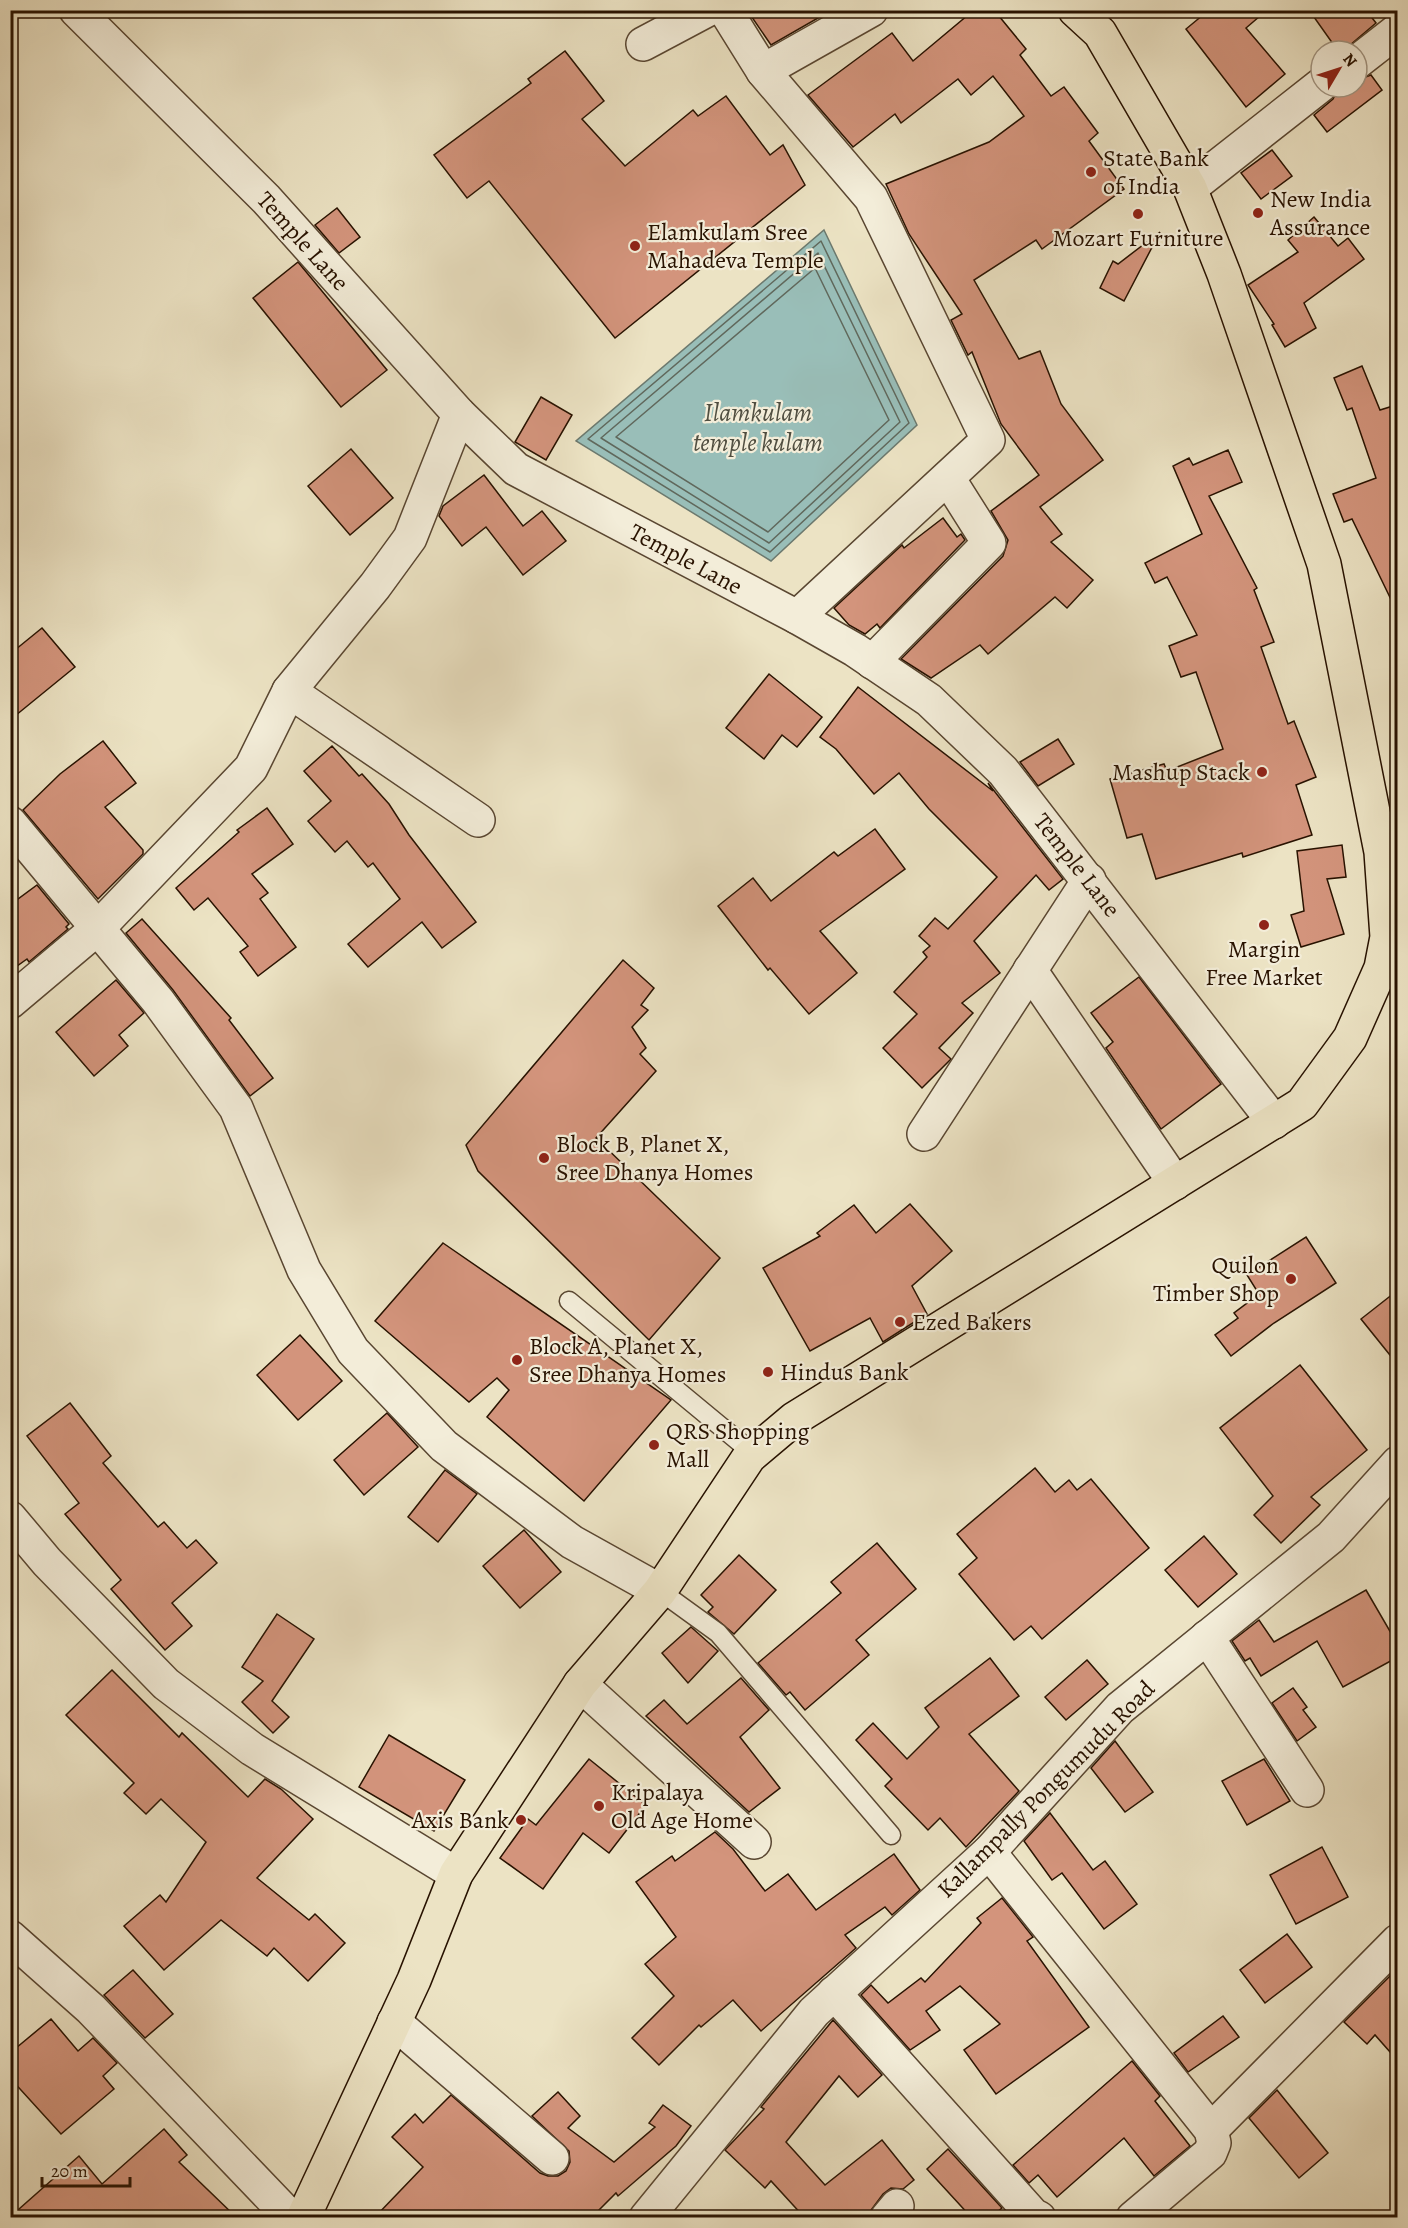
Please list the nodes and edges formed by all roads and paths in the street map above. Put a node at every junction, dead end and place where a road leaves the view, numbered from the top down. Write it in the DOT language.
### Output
graph roads {
  1 [pos="76,10"];
  2 [pos="707,10"];
  3 [pos="725,10"];
  4 [pos="871,10"];
  5 [pos="1075,10"];
  6 [pos="1398,30"];
  7 [pos="643,44"];
  8 [pos="1369,53"];
  9 [pos="762,71"];
  10 [pos="1309,94"];
  11 [pos="1190,188"];
  12 [pos="459,414"];
  13 [pos="948,478"];
  14 [pos="797,617"];
  15 [pos="872,662"];
  16 [pos="289,691"];
  17 [pos="478,820"];
  18 [pos="10,823"];
  19 [pos="1389,849"];
  20 [pos="1089,880"];
  21 [pos="99,927"];
  22 [pos="1030,970"];
  23 [pos="10,1002"];
  24 [pos="1274,1122"];
  25 [pos="924,1134"];
  26 [pos="1175,1183"];
  27 [pos="569,1301"];
  28 [pos="753,1454"];
  29 [pos="1398,1463"];
  30 [pos="10,1518"];
  31 [pos="660,1591"];
  32 [pos="1207,1637"];
  33 [pos="580,1684"];
  34 [pos="1307,1790"];
  35 [pos="891,1835"];
  36 [pos="754,1842"];
  37 [pos="989,1852"];
  38 [pos="456,1874"];
  39 [pos="10,1937"];
  40 [pos="1398,1941"];
  41 [pos="834,1993"];
  42 [pos="394,2022"];
  43 [pos="1211,2130"];
  44 [pos="552,2158"];
  45 [pos="653,2215"];
  46 [pos="291,2217"];
  47 [pos="303,2217"];
  48 [pos="1039,2217"];
  49 [pos="1133,2217"];
  1 -- 12 [label="street, Temple Lane"];
  2 -- 7 [label="street"];
  3 -- 9 [label="street"];
  4 -- 9 [label="street"];
  5 -- 11 [label="main road"];
  6 -- 8 [label="street"];
  9 -- 13 [label="street"];
  10 -- 11 [label="street"];
  11 -- 19 [label="main road"];
  12 -- 14 [label="street, Temple Lane"];
  12 -- 16 [label="street"];
  13 -- 14 [label="street"];
  13 -- 15 [label="street"];
  14 -- 15 [label="street, Temple Lane"];
  15 -- 20 [label="street, Temple Lane"];
  16 -- 17 [label="street"];
  16 -- 21 [label="street"];
  18 -- 21 [label="street"];
  19 -- 24 [label="main road"];
  20 -- 22 [label="street"];
  20 -- 24 [label="street, Temple Lane"];
  21 -- 23 [label="street"];
  21 -- 31 [label="street"];
  22 -- 25 [label="street"];
  22 -- 26 [label="street"];
  24 -- 26 [label="main road"];
  26 -- 28 [label="main road"];
  27 -- 28 [label="lane"];
  28 -- 31 [label="main road"];
  29 -- 32 [label="street, Kallampally Pongumudu Road"];
  30 -- 38 [label="street"];
  31 -- 33 [label="main road"];
  31 -- 35 [label="lane"];
  32 -- 34 [label="street"];
  32 -- 37 [label="street, Kallampally Pongumudu Road"];
  33 -- 36 [label="street"];
  33 -- 38 [label="main road"];
  37 -- 41 [label="street, Kallampally Pongumudu Road"];
  37 -- 43 [label="street"];
  38 -- 42 [label="main road"];
  39 -- 46 [label="street"];
  40 -- 43 [label="street"];
  41 -- 45 [label="street, Kallampally Pongumudu Road"];
  41 -- 48 [label="street"];
  42 -- 44 [label="street"];
  42 -- 47 [label="main road"];
  43 -- 49 [label="street"];
}
